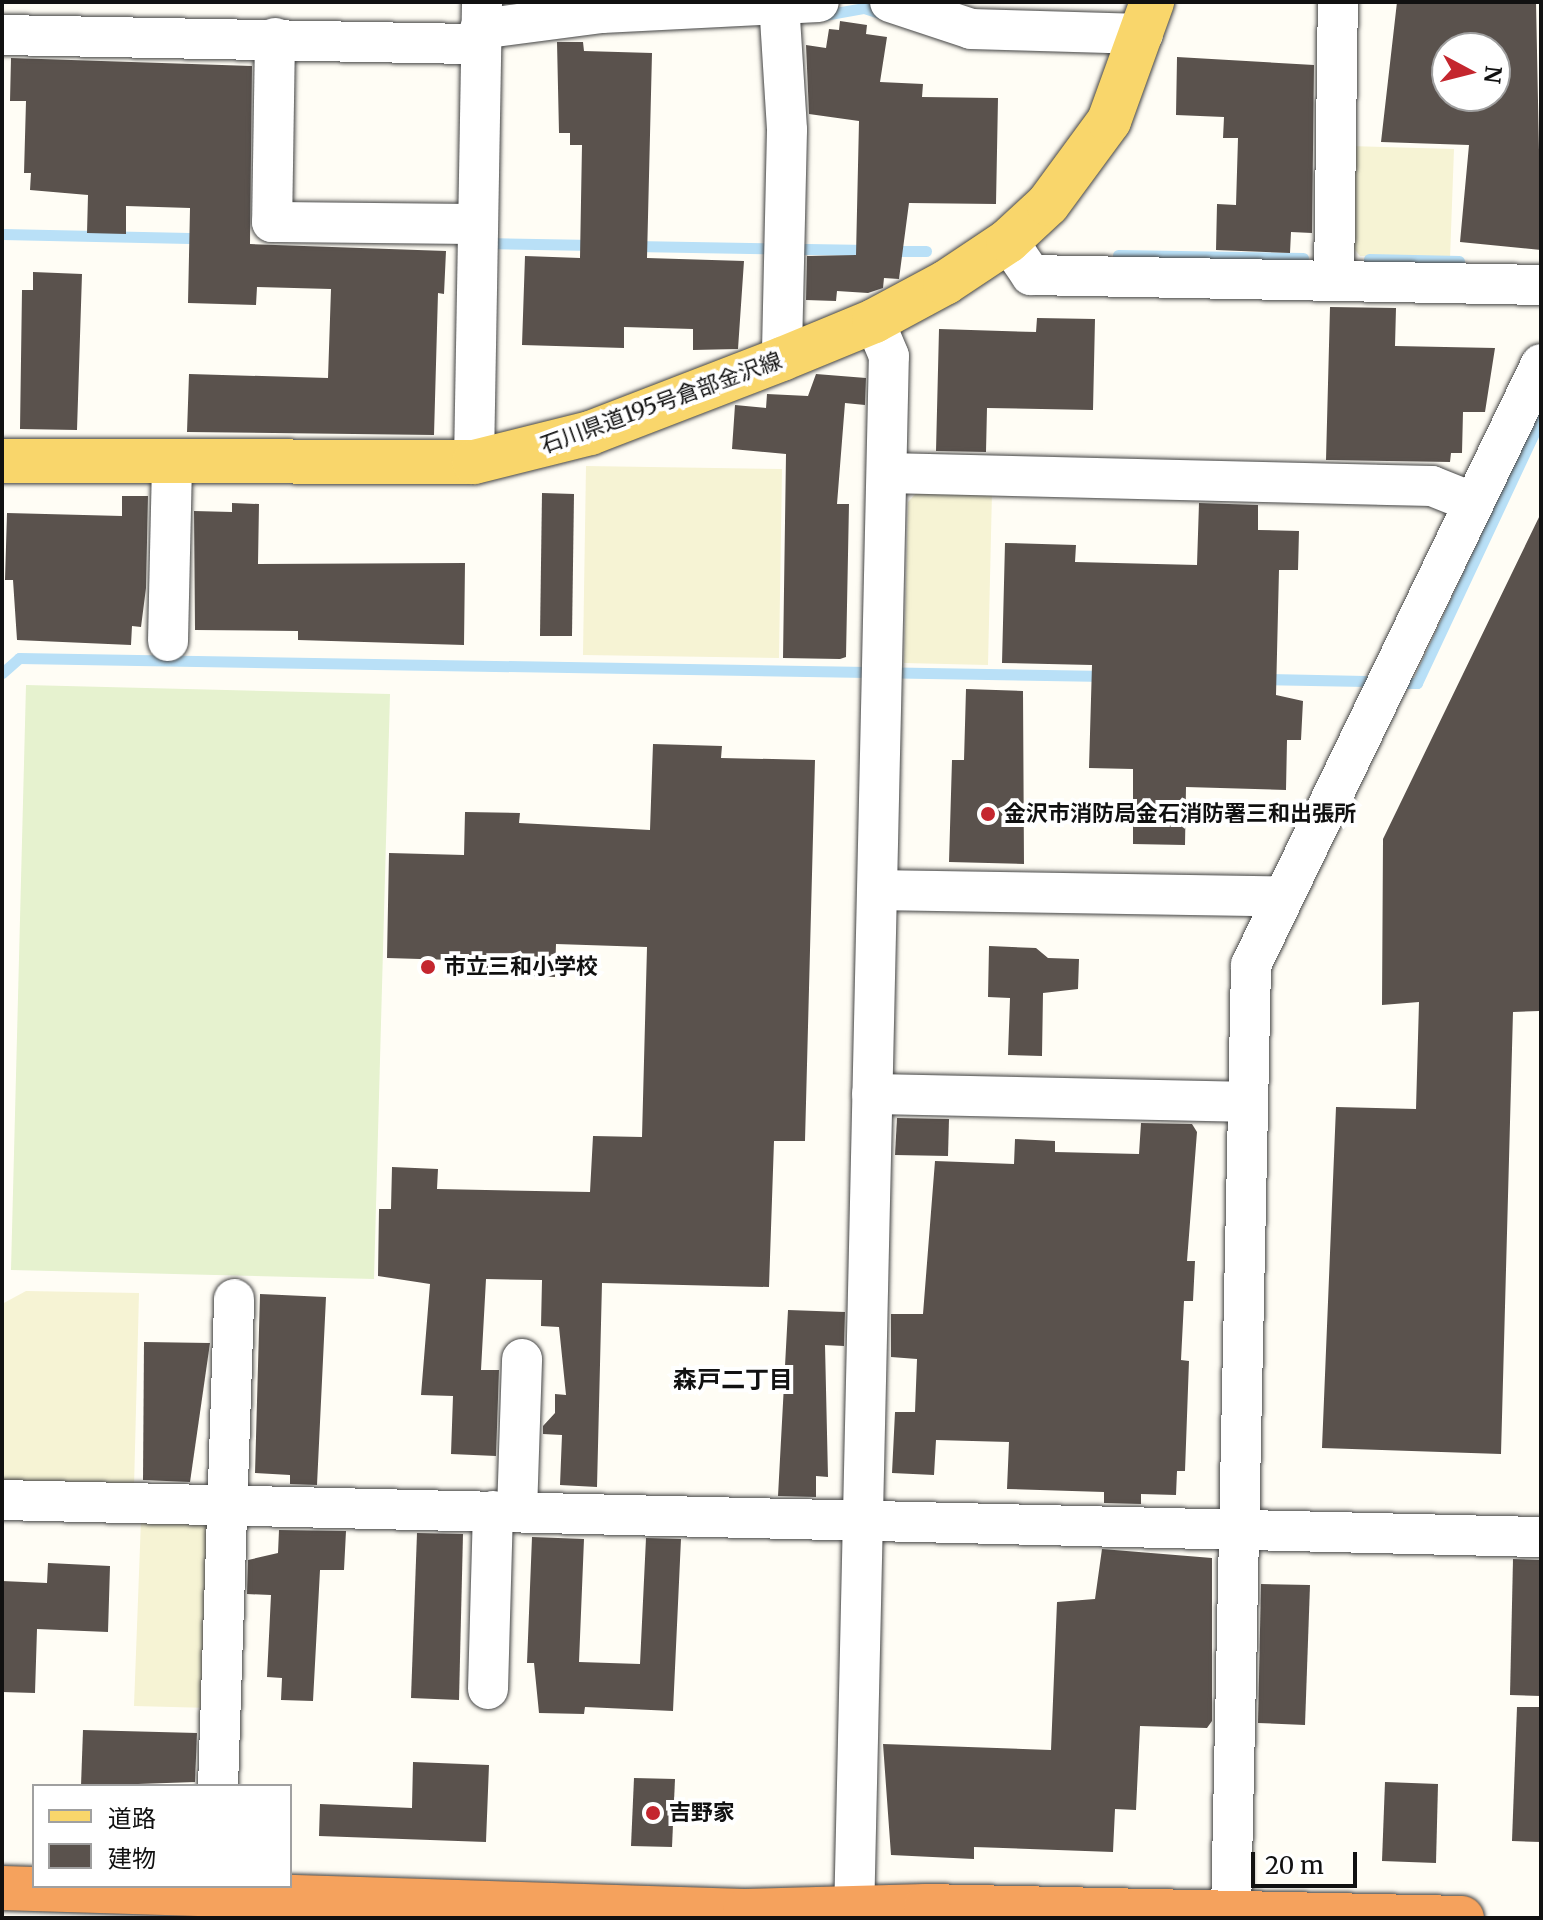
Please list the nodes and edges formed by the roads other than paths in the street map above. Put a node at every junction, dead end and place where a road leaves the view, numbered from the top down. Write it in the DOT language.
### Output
graph roads {
  1 [pos="779,2"];
  2 [pos="819,2"];
  3 [pos="890,2"];
  4 [pos="1338,2"];
  5 [pos="73,18"];
  6 [pos="1147,18"];
  7 [pos="480,25"];
  8 [pos="2,35"];
  9 [pos="275,38"];
  10 [pos="477,237"];
  11 [pos="1008,241"];
  12 [pos="1334,279"];
  13 [pos="1541,285"];
  14 [pos="874,321"];
  15 [pos="782,359"];
  16 [pos="1541,364"];
  17 [pos="2,461"];
  18 [pos="474,462"];
  19 [pos="172,463"];
  20 [pos="887,473"];
  21 [pos="1472,502"];
  22 [pos="168,641"];
  23 [pos="878,890"];
  24 [pos="1280,896"];
  25 [pos="872,1094"];
  26 [pos="1245,1102"];
  27 [pos="234,1299"];
  28 [pos="522,1359"];
  29 [pos="2,1500"];
  30 [pos="227,1507"];
  31 [pos="505,1512"];
  32 [pos="865,1520"];
  33 [pos="1237,1530"];
  34 [pos="1541,1537"];
  35 [pos="488,1689"];
  36 [pos="218,1784"];
  37 [pos="2,1888"];
  38 [pos="216,1889"];
  39 [pos="854,1913"];
  40 [pos="1231,1913"];
  41 [pos="1462,1918"];
  1 -- 2 [label="street"];
  1 -- 7 [label="street"];
  1 -- 15 [label="street"];
  3 -- 6 [label="street"];
  4 -- 12 [label="street"];
  5 -- 8 [label="street"];
  5 -- 9 [label="street"];
  6 -- 11 [label="main road, 石川県道195号倉部金沢線"];
  7 -- 9 [label="street"];
  7 -- 10 [label="street"];
  9 -- 10 [label="street"];
  10 -- 18 [label="street"];
  11 -- 12 [label="street"];
  11 -- 14 [label="main road, 石川県道195号倉部金沢線"];
  12 -- 13 [label="street"];
  14 -- 15 [label="main road, 石川県道195号倉部金沢線"];
  14 -- 20 [label="street"];
  15 -- 18 [label="main road, 石川県道195号倉部金沢線"];
  16 -- 21 [label="street"];
  17 -- 19 [label="main road, 石川県道195号倉部金沢線"];
  18 -- 19 [label="main road, 石川県道195号倉部金沢線"];
  19 -- 22 [label="street"];
  20 -- 21 [label="street"];
  20 -- 23 [label="street"];
  21 -- 24 [label="street"];
  23 -- 24 [label="street"];
  23 -- 25 [label="street"];
  24 -- 26 [label="street"];
  25 -- 26 [label="street"];
  25 -- 32 [label="street"];
  26 -- 33 [label="street"];
  27 -- 30 [label="street"];
  28 -- 31 [label="street"];
  29 -- 30 [label="street"];
  30 -- 31 [label="street"];
  30 -- 36 [label="street"];
  31 -- 32 [label="street"];
  31 -- 35 [label="street"];
  32 -- 33 [label="street"];
  32 -- 39 [label="street"];
  33 -- 34 [label="street"];
  33 -- 40 [label="street"];
  37 -- 38 [label="highway"];
  38 -- 39 [label="highway"];
  39 -- 40 [label="highway"];
  40 -- 41 [label="highway"];
}
